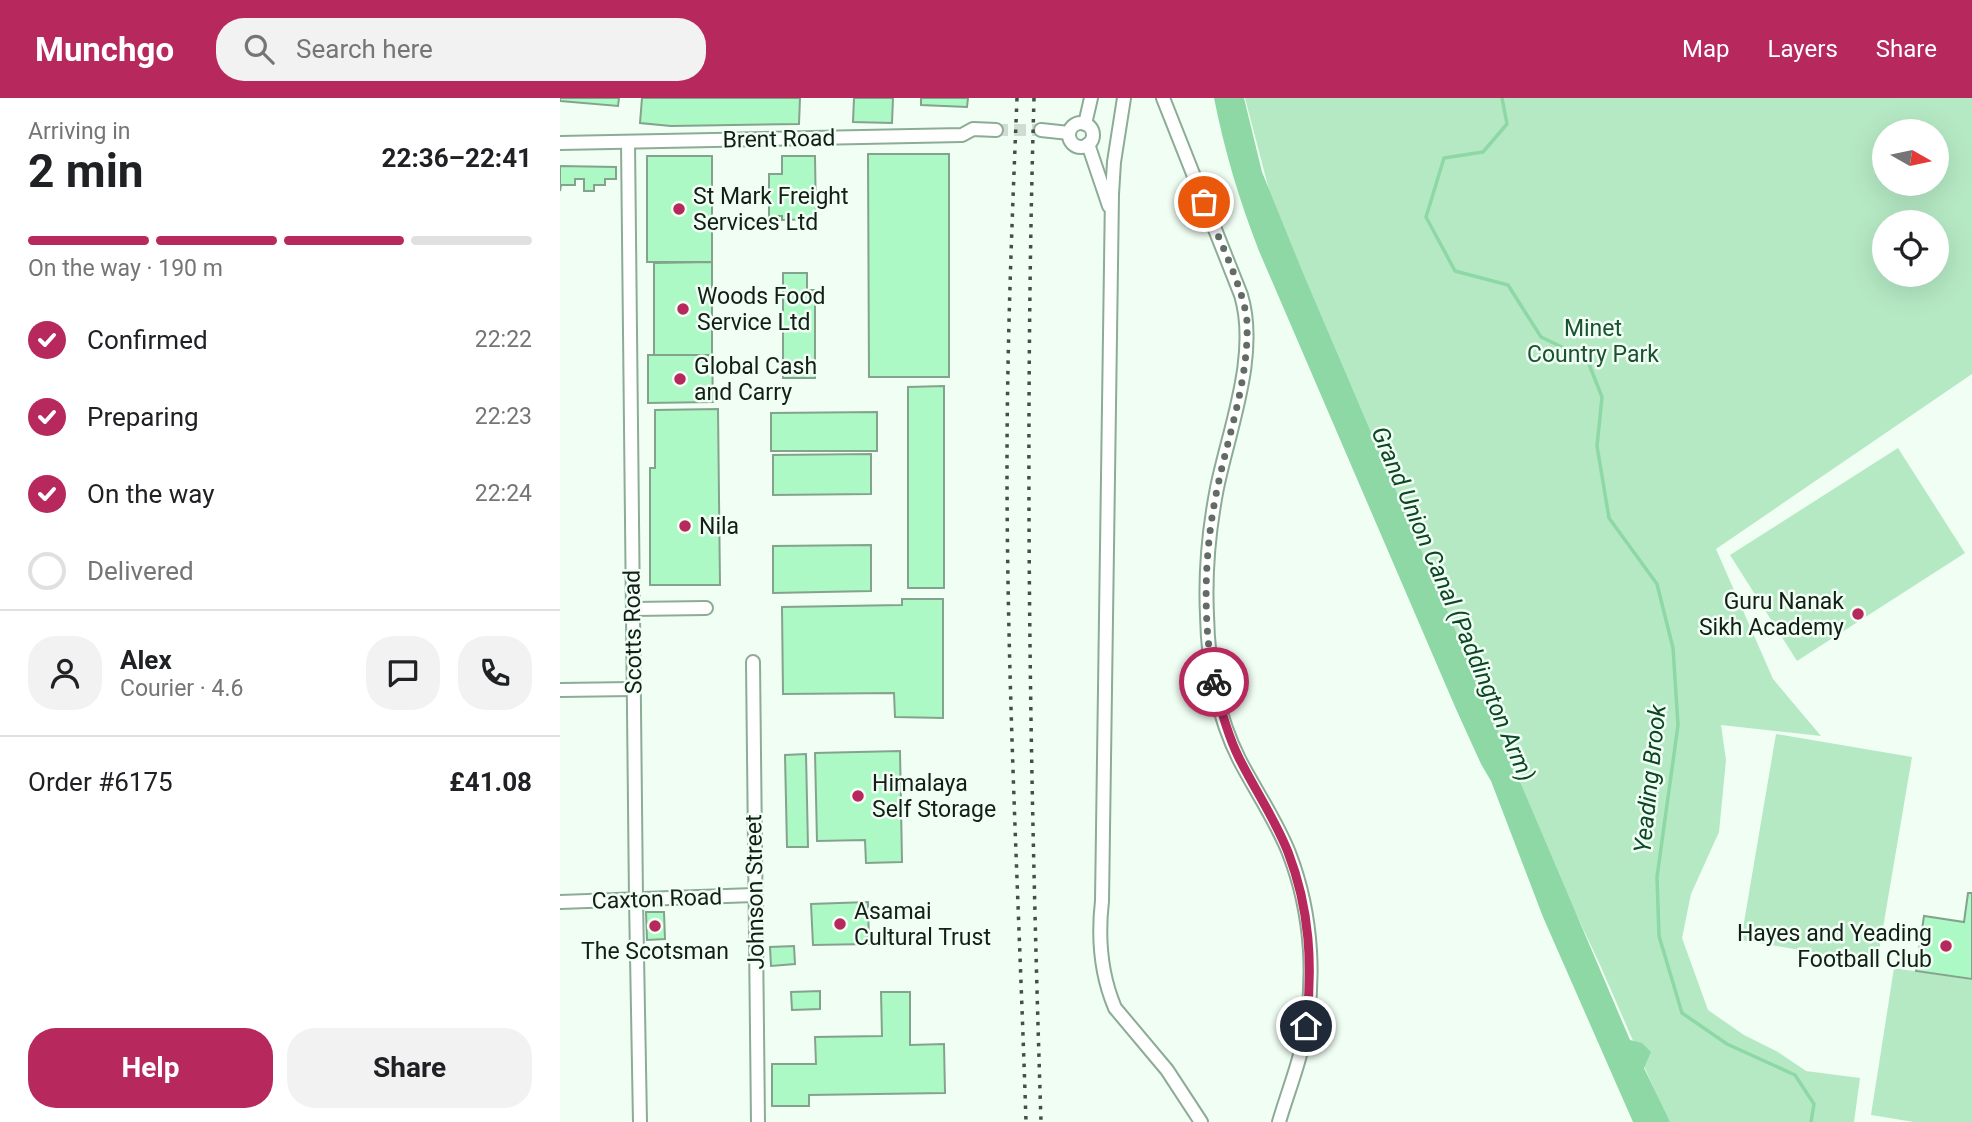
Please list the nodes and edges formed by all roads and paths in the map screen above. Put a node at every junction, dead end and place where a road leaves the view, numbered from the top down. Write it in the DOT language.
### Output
graph roads {
  1 [pos="1091,98"];
  2 [pos="1124,98"];
  3 [pos="1163,98"];
  4 [pos="1085,124"];
  5 [pos="996,130"];
  6 [pos="1041,131"];
  7 [pos="1069,133"];
  8 [pos="628,142"];
  9 [pos="560,143"];
  10 [pos="1088,144"];
  11 [pos="1112,212"];
  12 [pos="706,608"];
  13 [pos="633,609"];
  14 [pos="752,662"];
  15 [pos="634,689"];
  16 [pos="560,690"];
  17 [pos="754,895"];
  18 [pos="636,900"];
  19 [pos="560,902"];
  20 [pos="640,1122"];
  21 [pos="758,1122"];
  22 [pos="1201,1122"];
  23 [pos="1279,1122"];
  1 -- 4 [label="street"];
  2 -- 11 [label="street"];
  3 -- 23 [label="street"];
  4 -- 7 [label="street"];
  4 -- 10 [label="street"];
  5 -- 8 [label="street, Brent Road"];
  6 -- 7 [label="street"];
  7 -- 10 [label="street"];
  8 -- 9 [label="street, Brent Road"];
  8 -- 13 [label="street, Scotts Road"];
  10 -- 11 [label="street"];
  11 -- 22 [label="street"];
  12 -- 13 [label="street"];
  13 -- 15 [label="street, Scotts Road"];
  14 -- 17 [label="street, Johnson Street"];
  15 -- 16 [label="street"];
  15 -- 18 [label="street, Scotts Road"];
  17 -- 18 [label="street, Caxton Road"];
  17 -- 21 [label="street, Johnson Street"];
  18 -- 19 [label="street, Caxton Road"];
  18 -- 20 [label="street, Scotts Road"];
}
